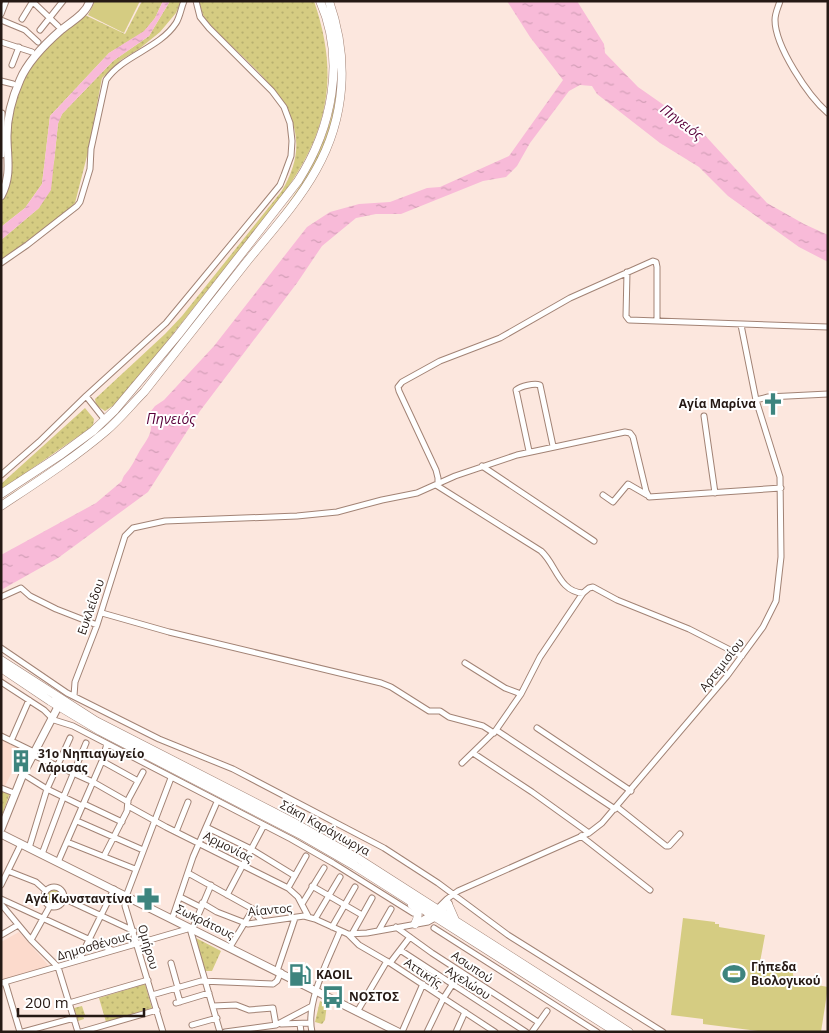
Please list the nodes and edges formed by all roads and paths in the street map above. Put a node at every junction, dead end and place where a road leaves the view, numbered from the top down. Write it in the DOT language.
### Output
graph roads {
  1 [pos="6,1"];
  2 [pos="32,1"];
  3 [pos="63,1"];
  4 [pos="90,1"];
  5 [pos="184,1"];
  6 [pos="196,1"];
  7 [pos="320,1"];
  8 [pos="780,1"];
  9 [pos="330,2"];
  10 [pos="1,14"];
  11 [pos="50,18"];
  12 [pos="22,19"];
  13 [pos="1,20"];
  14 [pos="58,26"];
  15 [pos="40,30"];
  16 [pos="1,42"];
  17 [pos="38,42"];
  18 [pos="19,47"];
  19 [pos="32,52"];
  20 [pos="12,65"];
  21 [pos="1,81"];
  22 [pos="13,84"];
  23 [pos="828,112"];
  24 [pos="2,113"];
  25 [pos="8,124"];
  26 [pos="2,155"];
  27 [pos="1,195"];
  28 [pos="1,263"];
  29 [pos="627,272"];
  30 [pos="657,320"];
  31 [pos="741,325"];
  32 [pos="828,327"];
  33 [pos="828,394"];
  34 [pos="86,396"];
  35 [pos="756,400"];
  36 [pos="704,416"];
  37 [pos="105,420"];
  38 [pos="553,446"];
  39 [pos="529,451"];
  40 [pos="482,466"];
  41 [pos="1,475"];
  42 [pos="437,484"];
  43 [pos="781,488"];
  44 [pos="715,493"];
  45 [pos="1,494"];
  46 [pos="603,495"];
  47 [pos="647,495"];
  48 [pos="1,506"];
  49 [pos="594,541"];
  50 [pos="583,593"];
  51 [pos="1,597"];
  52 [pos="102,612"];
  53 [pos="98,625"];
  54 [pos="1,648"];
  55 [pos="742,656"];
  56 [pos="1,660"];
  57 [pos="465,663"];
  58 [pos="1,668"];
  59 [pos="1,682"];
  60 [pos="521,694"];
  61 [pos="74,696"];
  62 [pos="29,700"];
  63 [pos="60,703"];
  64 [pos="52,718"];
  65 [pos="537,728"];
  66 [pos="495,731"];
  67 [pos="1,736"];
  68 [pos="70,738"];
  69 [pos="11,741"];
  70 [pos="86,743"];
  71 [pos="107,744"];
  72 [pos="33,753"];
  73 [pos="473,753"];
  74 [pos="102,761"];
  75 [pos="462,763"];
  76 [pos="57,766"];
  77 [pos="143,772"];
  78 [pos="73,773"];
  79 [pos="23,774"];
  80 [pos="171,778"];
  81 [pos="138,780"];
  82 [pos="93,782"];
  83 [pos="1,788"];
  84 [pos="47,790"];
  85 [pos="631,791"];
  86 [pos="14,793"];
  87 [pos="63,798"];
  88 [pos="188,802"];
  89 [pos="217,802"];
  90 [pos="128,804"];
  91 [pos="83,805"];
  92 [pos="616,808"];
  93 [pos="155,819"];
  94 [pos="77,821"];
  95 [pos="122,822"];
  96 [pos="264,825"];
  97 [pos="206,827"];
  98 [pos="1,830"];
  99 [pos="176,832"];
  100 [pos="589,833"];
  101 [pos="1,834"];
  102 [pos="680,834"];
  103 [pos="581,836"];
  104 [pos="114,837"];
  105 [pos="68,842"];
  106 [pos="199,843"];
  107 [pos="21,844"];
  108 [pos="29,848"];
  109 [pos="251,849"];
  110 [pos="143,850"];
  111 [pos="42,854"];
  112 [pos="104,856"];
  113 [pos="306,856"];
  114 [pos="58,862"];
  115 [pos="243,865"];
  116 [pos="324,868"];
  117 [pos="136,869"];
  118 [pos="8,871"];
  119 [pos="188,873"];
  120 [pos="295,876"];
  121 [pos="340,876"];
  122 [pos="1,885"];
  123 [pos="211,885"];
  124 [pos="312,886"];
  125 [pos="355,887"];
  126 [pos="288,888"];
  127 [pos="114,889"];
  128 [pos="650,890"];
  129 [pos="46,891"];
  130 [pos="227,895"];
  131 [pos="125,896"];
  132 [pos="453,896"];
  133 [pos="180,897"];
  134 [pos="329,897"];
  135 [pos="63,898"];
  136 [pos="372,898"];
  137 [pos="1,899"];
  138 [pos="408,899"];
  139 [pos="1,904"];
  140 [pos="302,904"];
  141 [pos="448,904"];
  142 [pos="201,905"];
  143 [pos="50,906"];
  144 [pos="344,906"];
  145 [pos="254,909"];
  146 [pos="390,909"];
  147 [pos="413,913"];
  148 [pos="437,913"];
  149 [pos="101,915"];
  150 [pos="362,915"];
  151 [pos="308,916"];
  152 [pos="43,918"];
  153 [pos="296,918"];
  154 [pos="172,919"];
  155 [pos="315,919"];
  156 [pos="262,922"];
  157 [pos="244,923"];
  158 [pos="458,923"];
  159 [pos="415,924"];
  160 [pos="18,925"];
  161 [pos="332,927"];
  162 [pos="396,927"];
  163 [pos="192,928"];
  164 [pos="434,928"];
  165 [pos="379,930"];
  166 [pos="134,931"];
  167 [pos="340,931"];
  168 [pos="350,934"];
  169 [pos="1,935"];
  170 [pos="410,937"];
  171 [pos="31,940"];
  172 [pos="88,941"];
  173 [pos="137,943"];
  174 [pos="230,947"];
  175 [pos="112,950"];
  176 [pos="400,950"];
  177 [pos="79,960"];
  178 [pos="389,962"];
  179 [pos="171,963"];
  180 [pos="58,967"];
  181 [pos="279,972"];
  182 [pos="148,980"];
  183 [pos="205,982"];
  184 [pos="3,983"];
  185 [pos="423,984"];
  186 [pos="452,985"];
  187 [pos="177,988"];
  188 [pos="317,991"];
  189 [pos="209,993"];
  190 [pos="152,995"];
  191 [pos="443,999"];
  192 [pos="69,1003"];
  193 [pos="213,1006"];
  194 [pos="312,1006"];
  195 [pos="157,1010"];
  196 [pos="546,1011"];
  197 [pos="357,1012"];
  198 [pos="465,1012"];
  199 [pos="74,1018"];
  200 [pos="217,1018"];
  201 [pos="538,1022"];
  202 [pos="310,1023"];
  203 [pos="278,1024"];
  204 [pos="300,1024"];
  205 [pos="192,1025"];
  206 [pos="256,1030"];
  207 [pos="235,1031"];
  208 [pos="396,1031"];
  209 [pos="22,1032"];
  210 [pos="80,1032"];
  211 [pos="163,1032"];
  212 [pos="220,1032"];
  213 [pos="225,1032"];
  214 [pos="301,1032"];
  215 [pos="312,1032"];
  216 [pos="427,1032"];
  217 [pos="456,1032"];
  218 [pos="495,1032"];
  219 [pos="526,1032"];
  220 [pos="532,1032"];
  221 [pos="597,1032"];
  222 [pos="616,1032"];
  223 [pos="629,1032"];
  224 [pos="663,1032"];
  1 -- 10 [label="street"];
  2 -- 11 [label="street"];
  2 -- 12 [label="street"];
  3 -- 11 [label="street"];
  4 -- 25 [label="main road"];
  5 -- 28 [label="street"];
  6 -- 34 [label="street"];
  7 -- 37 [label="main road"];
  8 -- 23 [label="street"];
  9 -- 48 [label="main road"];
  11 -- 14 [label="street"];
  11 -- 15 [label="street"];
  13 -- 17 [label="street"];
  16 -- 18 [label="street"];
  18 -- 19 [label="street"];
  18 -- 20 [label="street"];
  21 -- 22 [label="street"];
  24 -- 25 [label="street"];
  24 -- 26 [label="street"];
  25 -- 27 [label="main road"];
  29 -- 30 [label="street"];
  29 -- 30 [label="street"];
  29 -- 42 [label="street"];
  30 -- 31 [label="street"];
  31 -- 32 [label="street"];
  31 -- 35 [label="street, Αρτεμισίου"];
  33 -- 35 [label="street"];
  34 -- 37 [label="street"];
  34 -- 41 [label="street"];
  35 -- 43 [label="street, Αρτεμισίου"];
  36 -- 44 [label="street"];
  37 -- 45 [label="main road"];
  38 -- 39 [label="street"];
  38 -- 39 [label="street"];
  38 -- 47 [label="street"];
  39 -- 40 [label="street"];
  40 -- 42 [label="street"];
  40 -- 49 [label="street"];
  42 -- 50 [label="street"];
  42 -- 52 [label="street, Ευκλείδου"];
  43 -- 44 [label="street"];
  43 -- 55 [label="street, Αρτεμισίου"];
  44 -- 47 [label="street"];
  46 -- 47 [label="street"];
  50 -- 55 [label="street"];
  50 -- 60 [label="street"];
  51 -- 53 [label="street"];
  52 -- 53 [label="street, Ευκλείδου"];
  52 -- 66 [label="street"];
  53 -- 61 [label="street, Ευκλείδου"];
  54 -- 61 [label="street"];
  55 -- 85 [label="street, Αρτεμισίου"];
  56 -- 63 [label="main road, Σάκη Καράγιωργα"];
  57 -- 60 [label="street"];
  58 -- 63 [label="main road, Σάκη Καράγιωργα"];
  59 -- 62 [label="street"];
  60 -- 66 [label="street"];
  61 -- 132 [label="street"];
  62 -- 64 [label="street"];
  62 -- 69 [label="street"];
  63 -- 64 [label="main road"];
  63 -- 138 [label="main road, Σάκη Καράγιωργα"];
  63 -- 148 [label="main road, Σάκη Καράγιωργα"];
  64 -- 71 [label="street"];
  64 -- 72 [label="main road"];
  65 -- 85 [label="street"];
  66 -- 73 [label="street"];
  66 -- 92 [label="street"];
  67 -- 69 [label="street, Αρμονίας"];
  68 -- 76 [label="street"];
  69 -- 72 [label="street, Αρμονίας"];
  70 -- 78 [label="street"];
  71 -- 74 [label="street"];
  71 -- 80 [label="street"];
  72 -- 76 [label="street, Αρμονίας"];
  72 -- 79 [label="main road"];
  73 -- 75 [label="street"];
  73 -- 100 [label="street"];
  74 -- 81 [label="street"];
  74 -- 82 [label="street"];
  76 -- 78 [label="street, Αρμονίας"];
  76 -- 84 [label="street"];
  77 -- 81 [label="street"];
  78 -- 82 [label="street, Αρμονίας"];
  78 -- 87 [label="street"];
  79 -- 84 [label="street"];
  79 -- 86 [label="main road"];
  80 -- 89 [label="street"];
  80 -- 93 [label="street"];
  81 -- 90 [label="street"];
  82 -- 90 [label="street, Αρμονίας"];
  82 -- 91 [label="street"];
  83 -- 86 [label="street"];
  84 -- 87 [label="street"];
  84 -- 108 [label="street"];
  85 -- 92 [label="street, Αρτεμισίου"];
  86 -- 98 [label="main road"];
  87 -- 91 [label="street"];
  87 -- 111 [label="street"];
  88 -- 99 [label="street"];
  89 -- 96 [label="street"];
  89 -- 97 [label="street"];
  90 -- 93 [label="street, Αρμονίας"];
  90 -- 95 [label="street"];
  91 -- 94 [label="street"];
  91 -- 95 [label="street"];
  92 -- 100 [label="street, Αρτεμισίου"];
  92 -- 102 [label="street"];
  93 -- 99 [label="street, Αρμονίας"];
  93 -- 110 [label="street"];
  94 -- 104 [label="street"];
  94 -- 105 [label="street"];
  95 -- 104 [label="street"];
  96 -- 109 [label="street"];
  96 -- 147 [label="street"];
  97 -- 106 [label="street"];
  97 -- 109 [label="street"];
  99 -- 106 [label="street, Αρμονίας"];
  100 -- 103 [label="street, Αρτεμισίου"];
  101 -- 107 [label="main road, Σωκράτους"];
  103 -- 128 [label="street"];
  103 -- 132 [label="street, Αρτεμισίου"];
  104 -- 110 [label="street"];
  104 -- 112 [label="street"];
  105 -- 112 [label="street"];
  105 -- 114 [label="street"];
  106 -- 115 [label="street, Αρμονίας"];
  106 -- 119 [label="street"];
  107 -- 108 [label="main road, Σωκράτους"];
  107 -- 118 [label="street"];
  108 -- 111 [label="main road, Σωκράτους"];
  109 -- 115 [label="street"];
  109 -- 120 [label="street"];
  110 -- 117 [label="street"];
  111 -- 114 [label="main road, Σωκράτους"];
  112 -- 117 [label="street"];
  113 -- 120 [label="street"];
  114 -- 127 [label="main road, Σωκράτους"];
  115 -- 126 [label="street, Αρμονίας"];
  115 -- 130 [label="street"];
  116 -- 124 [label="street"];
  117 -- 131 [label="street"];
  118 -- 122 [label="street"];
  118 -- 129 [label="street"];
  119 -- 123 [label="street"];
  119 -- 133 [label="street"];
  120 -- 126 [label="street"];
  121 -- 134 [label="street"];
  123 -- 130 [label="street"];
  123 -- 142 [label="street"];
  124 -- 134 [label="street"];
  124 -- 140 [label="street"];
  125 -- 144 [label="street"];
  126 -- 140 [label="street, Αρμονίας"];
  127 -- 131 [label="main road, Σωκράτους"];
  127 -- 149 [label="street"];
  129 -- 135 [label="street"];
  129 -- 143 [label="street"];
  130 -- 145 [label="street"];
  131 -- 154 [label="main road, Σωκράτους"];
  131 -- 166 [label="street, Ομήρου"];
  132 -- 141 [label="street"];
  132 -- 148 [label="street, Αρτεμισίου"];
  132 -- 224 [label="street"];
  133 -- 142 [label="street, Αίαντoς"];
  133 -- 154 [label="street"];
  134 -- 144 [label="street"];
  134 -- 155 [label="street"];
  135 -- 143 [label="street"];
  135 -- 149 [label="street"];
  136 -- 150 [label="street"];
  137 -- 152 [label="street"];
  138 -- 148 [label="main road, Σάκη Καράγιωργα"];
  138 -- 159 [label="main road"];
  139 -- 160 [label="street"];
  140 -- 151 [label="street, Αρμονίας"];
  141 -- 148 [label="street"];
  141 -- 158 [label="main road"];
  142 -- 157 [label="street, Αίαντoς"];
  142 -- 163 [label="street"];
  143 -- 152 [label="street"];
  144 -- 150 [label="street"];
  144 -- 161 [label="street"];
  145 -- 156 [label="street"];
  145 -- 157 [label="street"];
  146 -- 165 [label="street"];
  148 -- 158 [label="main road, Σάκη Καράγιωργα"];
  148 -- 159 [label="street"];
  148 -- 222 [label="main road, Σάκη Καράγιωργα"];
  149 -- 166 [label="street"];
  149 -- 172 [label="street"];
  150 -- 168 [label="street"];
  151 -- 153 [label="street, Αίαντoς"];
  151 -- 155 [label="street, Αίαντoς"];
  152 -- 171 [label="street"];
  152 -- 172 [label="street"];
  153 -- 156 [label="street, Αίαντoς"];
  153 -- 181 [label="street"];
  154 -- 163 [label="main road, Σωκράτους"];
  155 -- 161 [label="street, Αίαντoς"];
  156 -- 157 [label="street, Αίαντoς"];
  157 -- 174 [label="street"];
  158 -- 223 [label="main road, Σάκη Καράγιωργα"];
  159 -- 162 [label="street"];
  160 -- 169 [label="street"];
  160 -- 171 [label="street"];
  161 -- 167 [label="street, Αίαντoς"];
  162 -- 165 [label="street"];
  162 -- 170 [label="street, Ασωπού"];
  163 -- 173 [label="street, Δημοσθένους"];
  163 -- 174 [label="main road, Σωκράτους"];
  163 -- 183 [label="street"];
  164 -- 221 [label="street"];
  165 -- 168 [label="street"];
  166 -- 173 [label="street, Ομήρου"];
  167 -- 168 [label="street, Αττικής"];
  167 -- 188 [label="street"];
  168 -- 178 [label="street, Αττικής"];
  170 -- 176 [label="street"];
  170 -- 201 [label="street, Ασωπού"];
  171 -- 180 [label="street"];
  172 -- 175 [label="street"];
  172 -- 177 [label="street"];
  173 -- 175 [label="street, Δημοσθένους"];
  173 -- 182 [label="street, Ομήρου"];
  174 -- 181 [label="main road, Σωκράτους"];
  175 -- 177 [label="street, Δημοσθένους"];
  176 -- 178 [label="street"];
  176 -- 186 [label="street, Αχελώου"];
  177 -- 180 [label="street, Δημοσθένους"];
  178 -- 185 [label="street, Αττικής"];
  178 -- 197 [label="street"];
  179 -- 187 [label="street"];
  180 -- 184 [label="street, Δημοσθένους"];
  180 -- 192 [label="street"];
  181 -- 183 [label="street"];
  181 -- 188 [label="main road, Σωκράτους"];
  182 -- 190 [label="street, Ομήρου"];
  182 -- 192 [label="street"];
  183 -- 187 [label="street"];
  183 -- 189 [label="street"];
  184 -- 209 [label="street"];
  185 -- 191 [label="street, Αττικής"];
  185 -- 208 [label="street"];
  186 -- 191 [label="street"];
  186 -- 219 [label="street, Αχελώου"];
  187 -- 189 [label="street"];
  187 -- 190 [label="street"];
  188 -- 194 [label="street"];
  188 -- 197 [label="main road, Σωκράτους"];
  189 -- 193 [label="street"];
  190 -- 195 [label="street, Ομήρου"];
  191 -- 198 [label="street, Αττικής"];
  191 -- 216 [label="street"];
  192 -- 199 [label="street"];
  193 -- 200 [label="street"];
  193 -- 203 [label="street"];
  194 -- 202 [label="street"];
  194 -- 203 [label="street"];
  195 -- 210 [label="street"];
  195 -- 211 [label="street, Ομήρου"];
  196 -- 201 [label="street"];
  197 -- 208 [label="main road, Σωκράτους"];
  198 -- 217 [label="street"];
  198 -- 218 [label="street, Αττικής"];
  199 -- 209 [label="street"];
  199 -- 210 [label="street"];
  200 -- 205 [label="street"];
  200 -- 212 [label="street"];
  201 -- 220 [label="street"];
  202 -- 204 [label="street"];
  202 -- 215 [label="street"];
  203 -- 204 [label="street"];
  203 -- 206 [label="street"];
  204 -- 214 [label="street"];
  206 -- 207 [label="street"];
  207 -- 213 [label="street"];
}
